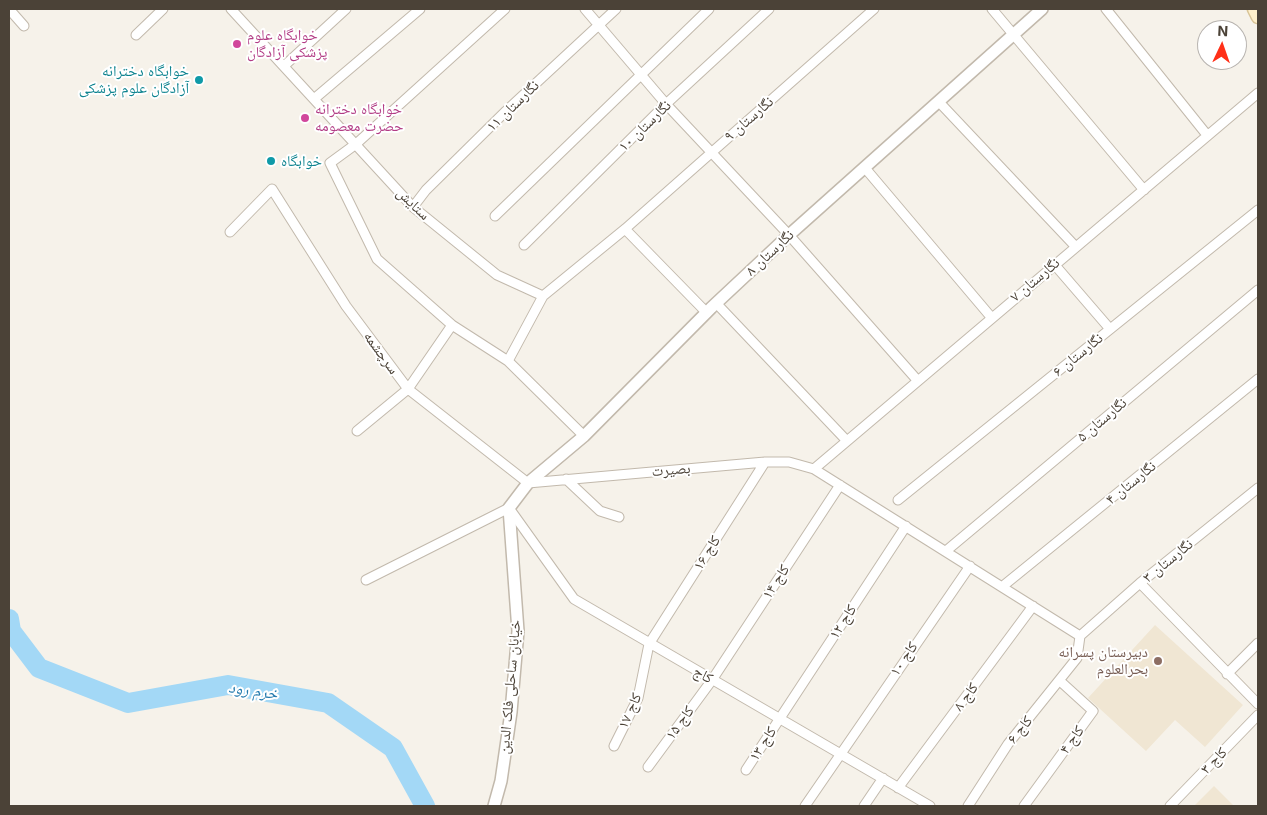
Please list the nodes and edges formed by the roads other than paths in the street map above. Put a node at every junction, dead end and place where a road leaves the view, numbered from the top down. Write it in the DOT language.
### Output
graph roads {
  1 [pos="9,9"];
  2 [pos="161,9"];
  3 [pos="233,9"];
  4 [pos="346,9"];
  5 [pos="420,9"];
  6 [pos="505,9"];
  7 [pos="585,9"];
  8 [pos="616,9"];
  9 [pos="709,9"];
  10 [pos="768,9"];
  11 [pos="874,9"];
  12 [pos="992,9"];
  13 [pos="1042,9"];
  14 [pos="1106,9"];
  15 [pos="1254,9"];
  16 [pos="1258,16"];
  17 [pos="600,25"];
  18 [pos="24,26"];
  19 [pos="1013,34"];
  20 [pos="136,35"];
  21 [pos="284,66"];
  22 [pos="641,72"];
  23 [pos="1258,92"];
  24 [pos="314,99"];
  25 [pos="939,102"];
  26 [pos="666,104"];
  27 [pos="1207,135"];
  28 [pos="356,144"];
  29 [pos="712,151"];
  30 [pos="865,168"];
  31 [pos="1144,190"];
  32 [pos="414,207"];
  33 [pos="1258,210"];
  34 [pos="494,216"];
  35 [pos="625,229"];
  36 [pos="230,232"];
  37 [pos="789,235"];
  38 [pos="524,245"];
  39 [pos="1075,246"];
  40 [pos="1054,264"];
  41 [pos="1258,290"];
  42 [pos="543,296"];
  43 [pos="716,303"];
  44 [pos="706,313"];
  45 [pos="991,318"];
  46 [pos="452,325"];
  47 [pos="1110,329"];
  48 [pos="508,361"];
  49 [pos="1258,379"];
  50 [pos="918,381"];
  51 [pos="408,389"];
  52 [pos="357,431"];
  53 [pos="584,436"];
  54 [pos="847,441"];
  55 [pos="765,462"];
  56 [pos="814,469"];
  57 [pos="566,479"];
  58 [pos="528,483"];
  59 [pos="840,485"];
  60 [pos="1258,488"];
  61 [pos="898,500"];
  62 [pos="508,508"];
  63 [pos="619,517"];
  64 [pos="906,526"];
  65 [pos="946,551"];
  66 [pos="970,566"];
  67 [pos="366,580"];
  68 [pos="1140,583"];
  69 [pos="1003,586"];
  70 [pos="1034,606"];
  71 [pos="1080,636"];
  72 [pos="1258,643"];
  73 [pos="649,644"];
  74 [pos="1227,674"];
  75 [pos="712,680"];
  76 [pos="1060,681"];
  77 [pos="1258,704"];
  78 [pos="1258,715"];
  79 [pos="780,718"];
  80 [pos="614,746"];
  81 [pos="842,755"];
  82 [pos="648,766"];
  83 [pos="746,770"];
  84 [pos="883,778"];
  85 [pos="898,788"];
  86 [pos="494,806"];
  87 [pos="805,806"];
  88 [pos="864,806"];
  89 [pos="927,806"];
  90 [pos="968,806"];
  91 [pos="1024,806"];
  92 [pos="1170,806"];
  1 -- 18 [label="street"];
  2 -- 20 [label="street"];
  3 -- 21 [label="street, ستایش"];
  4 -- 21 [label="street"];
  5 -- 24 [label="street"];
  6 -- 28 [label="street"];
  7 -- 17 [label="street"];
  8 -- 17 [label="street, نگارستان ۱۱"];
  9 -- 22 [label="street"];
  10 -- 26 [label="street, نگارستان ۱۰"];
  11 -- 29 [label="street, نگارستان ۹"];
  12 -- 19 [label="street"];
  13 -- 19 [label="street, نگارستان ۸"];
  14 -- 27 [label="street"];
  15 -- 16 [label="main road"];
  17 -- 22 [label="street"];
  17 -- 32 [label="street, نگارستان ۱۱"];
  19 -- 25 [label="street, نگارستان ۸"];
  19 -- 31 [label="street"];
  21 -- 24 [label="street, ستایش"];
  22 -- 26 [label="street"];
  22 -- 34 [label="street"];
  23 -- 27 [label="street, نگارستان ۷"];
  24 -- 28 [label="street, ستایش"];
  25 -- 30 [label="street, نگارستان ۸"];
  25 -- 39 [label="street"];
  26 -- 29 [label="street"];
  26 -- 38 [label="street, نگارستان ۱۰"];
  27 -- 31 [label="street, نگارستان ۷"];
  28 -- 32 [label="street, ستایش"];
  28 -- 46 [label="street"];
  29 -- 35 [label="street, نگارستان ۹"];
  29 -- 37 [label="street"];
  30 -- 37 [label="street, نگارستان ۸"];
  30 -- 45 [label="street"];
  31 -- 39 [label="street, نگارستان ۷"];
  32 -- 42 [label="street, ستایش"];
  33 -- 47 [label="street, نگارستان ۶"];
  35 -- 42 [label="street"];
  35 -- 44 [label="street"];
  36 -- 51 [label="street, سرچشمه"];
  37 -- 43 [label="street, نگارستان ۸"];
  37 -- 50 [label="street"];
  39 -- 40 [label="street, نگارستان ۷"];
  40 -- 45 [label="street, نگارستان ۷"];
  40 -- 47 [label="street"];
  41 -- 65 [label="street, نگارستان ۵"];
  42 -- 48 [label="street"];
  43 -- 44 [label="street, نگارستان ۸"];
  43 -- 54 [label="street"];
  44 -- 53 [label="street, نگارستان ۸"];
  45 -- 50 [label="street, نگارستان ۷"];
  46 -- 48 [label="street"];
  46 -- 51 [label="street"];
  47 -- 61 [label="street, نگارستان ۶"];
  48 -- 53 [label="street"];
  49 -- 69 [label="street, نگارستان ۴"];
  50 -- 54 [label="street, نگارستان ۷"];
  51 -- 52 [label="street"];
  51 -- 58 [label="street, سرچشمه"];
  53 -- 58 [label="street, نگارستان ۸"];
  54 -- 56 [label="street, نگارستان ۷"];
  55 -- 56 [label="street, بصیرت"];
  55 -- 57 [label="street, بصیرت"];
  55 -- 73 [label="street, کاج ۱۶"];
  56 -- 59 [label="street, بصیرت"];
  57 -- 58 [label="street, بصیرت"];
  57 -- 63 [label="street"];
  58 -- 62 [label="street, نگارستان ۸"];
  59 -- 64 [label="street, بصیرت"];
  59 -- 75 [label="street, کاج ۱۴"];
  60 -- 68 [label="street, نگارستان ۳"];
  62 -- 67 [label="street"];
  62 -- 73 [label="street, کاج"];
  62 -- 86 [label="street, خیابان ساحلی فلک الدین"];
  64 -- 65 [label="street, بصیرت"];
  64 -- 79 [label="street, کاج ۱۲"];
  65 -- 66 [label="street, بصیرت"];
  66 -- 69 [label="street, بصیرت"];
  66 -- 81 [label="street, کاج ۱۰"];
  68 -- 71 [label="street, نگارستان ۳"];
  68 -- 74 [label="street"];
  69 -- 70 [label="street, بصیرت"];
  70 -- 71 [label="street, بصیرت"];
  70 -- 85 [label="street, کاج ۸"];
  71 -- 76 [label="street, کاج ۶"];
  72 -- 74 [label="street"];
  73 -- 75 [label="street, کاج"];
  73 -- 80 [label="street, کاج ۱۷"];
  74 -- 77 [label="street"];
  75 -- 79 [label="street, کاج"];
  75 -- 82 [label="street, کاج ۱۵"];
  76 -- 90 [label="street, کاج ۶"];
  76 -- 91 [label="street, کاج ۴"];
  78 -- 92 [label="street, کاج ۳"];
  79 -- 81 [label="street, کاج"];
  79 -- 83 [label="street, کاج ۱۳"];
  81 -- 84 [label="street, کاج"];
  81 -- 87 [label="street, کاج ۱۰"];
  84 -- 85 [label="street, کاج"];
  84 -- 88 [label="street"];
  85 -- 89 [label="street, کاج"];
}
